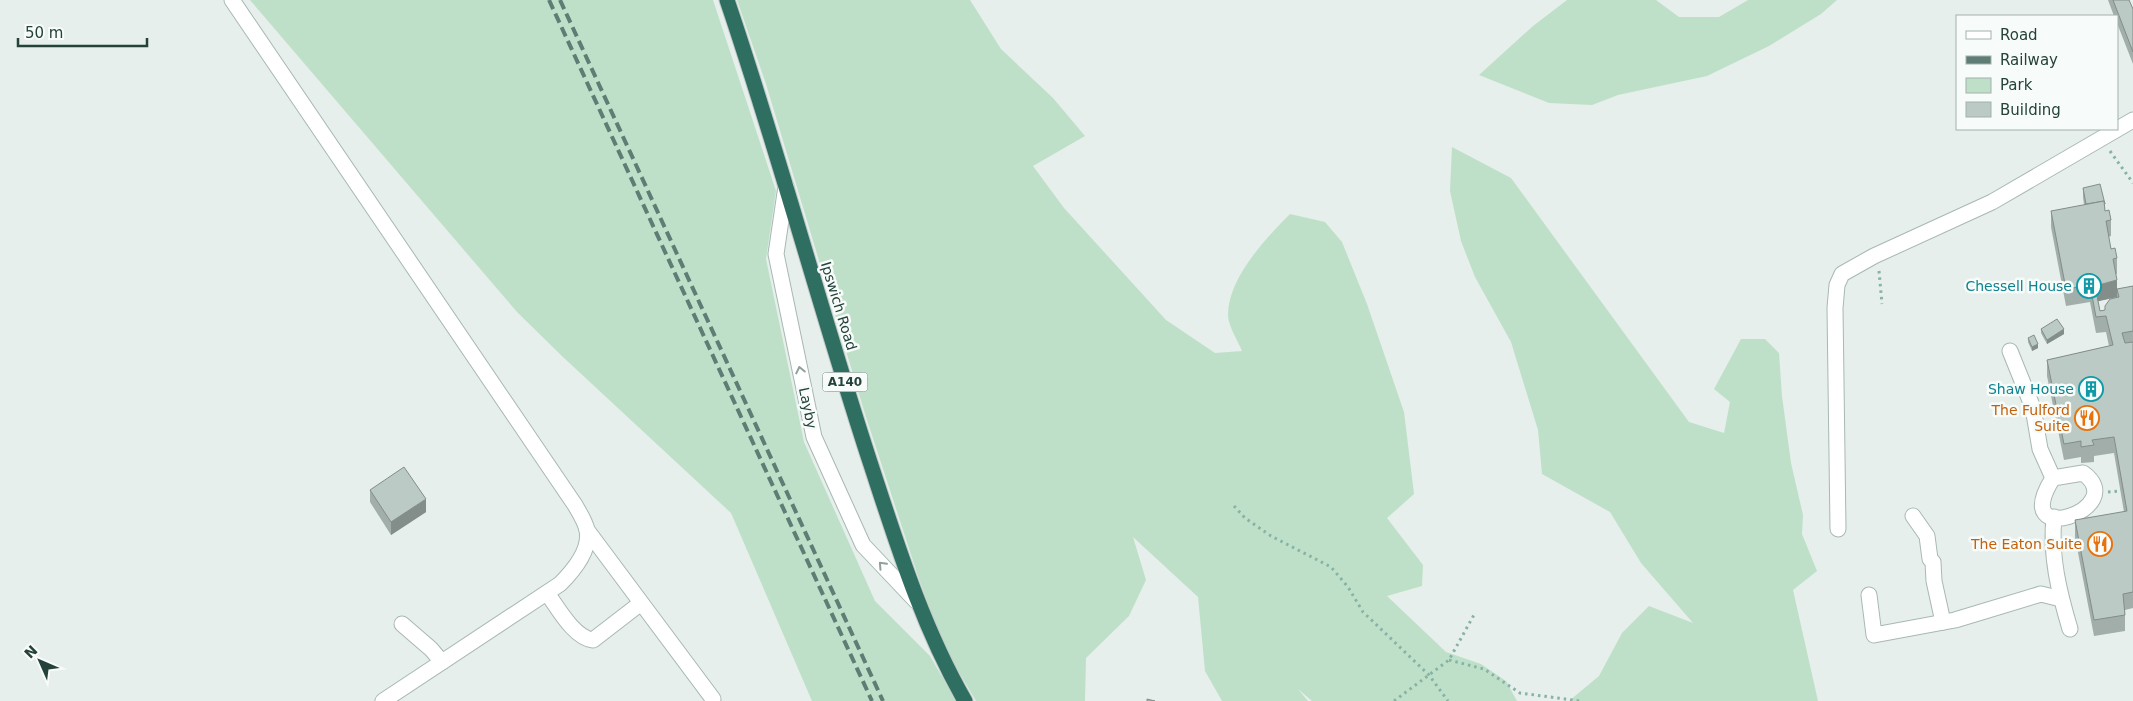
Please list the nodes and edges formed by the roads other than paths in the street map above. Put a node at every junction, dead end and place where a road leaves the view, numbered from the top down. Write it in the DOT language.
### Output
graph roads {
  1 [pos="232,0"];
  2 [pos="726,0"];
  3 [pos="2133,120"];
  4 [pos="2118,129"];
  5 [pos="2116,130"];
  6 [pos="786,186"];
  7 [pos="2010,351"];
  8 [pos="2053,478"];
  9 [pos="1913,516"];
  10 [pos="2054,518"];
  11 [pos="1838,529"];
  12 [pos="587,530"];
  13 [pos="547,593"];
  14 [pos="1869,595"];
  15 [pos="2060,599"];
  16 [pos="916,601"];
  17 [pos="641,602"];
  18 [pos="1943,622"];
  19 [pos="402,624"];
  20 [pos="2070,629"];
  21 [pos="442,662"];
  22 [pos="713,699"];
  23 [pos="383,701"];
  24 [pos="965,701"];
  1 -- 12 [label="lane"];
  2 -- 6 [label="highway, Ipswich Road / A140"];
  3 -- 4 [label="lane"];
  5 -- 11 [label="lane"];
  6 -- 16 [label="highway, Ipswich Road / A140"];
  16 -- 6 [label="lane, Layby, one-way"];
  7 -- 8 [label="lane"];
  8 -- 10 [label="lane"];
  8 -- 10 [label="lane"];
  9 -- 18 [label="lane"];
  10 -- 15 [label="lane"];
  12 -- 13 [label="lane"];
  12 -- 17 [label="lane"];
  13 -- 17 [label="lane"];
  13 -- 21 [label="lane"];
  14 -- 18 [label="lane"];
  15 -- 18 [label="lane"];
  15 -- 20 [label="lane"];
  16 -- 24 [label="highway, Ipswich Road / A140"];
  17 -- 22 [label="lane"];
  19 -- 21 [label="lane"];
  21 -- 23 [label="lane"];
}
